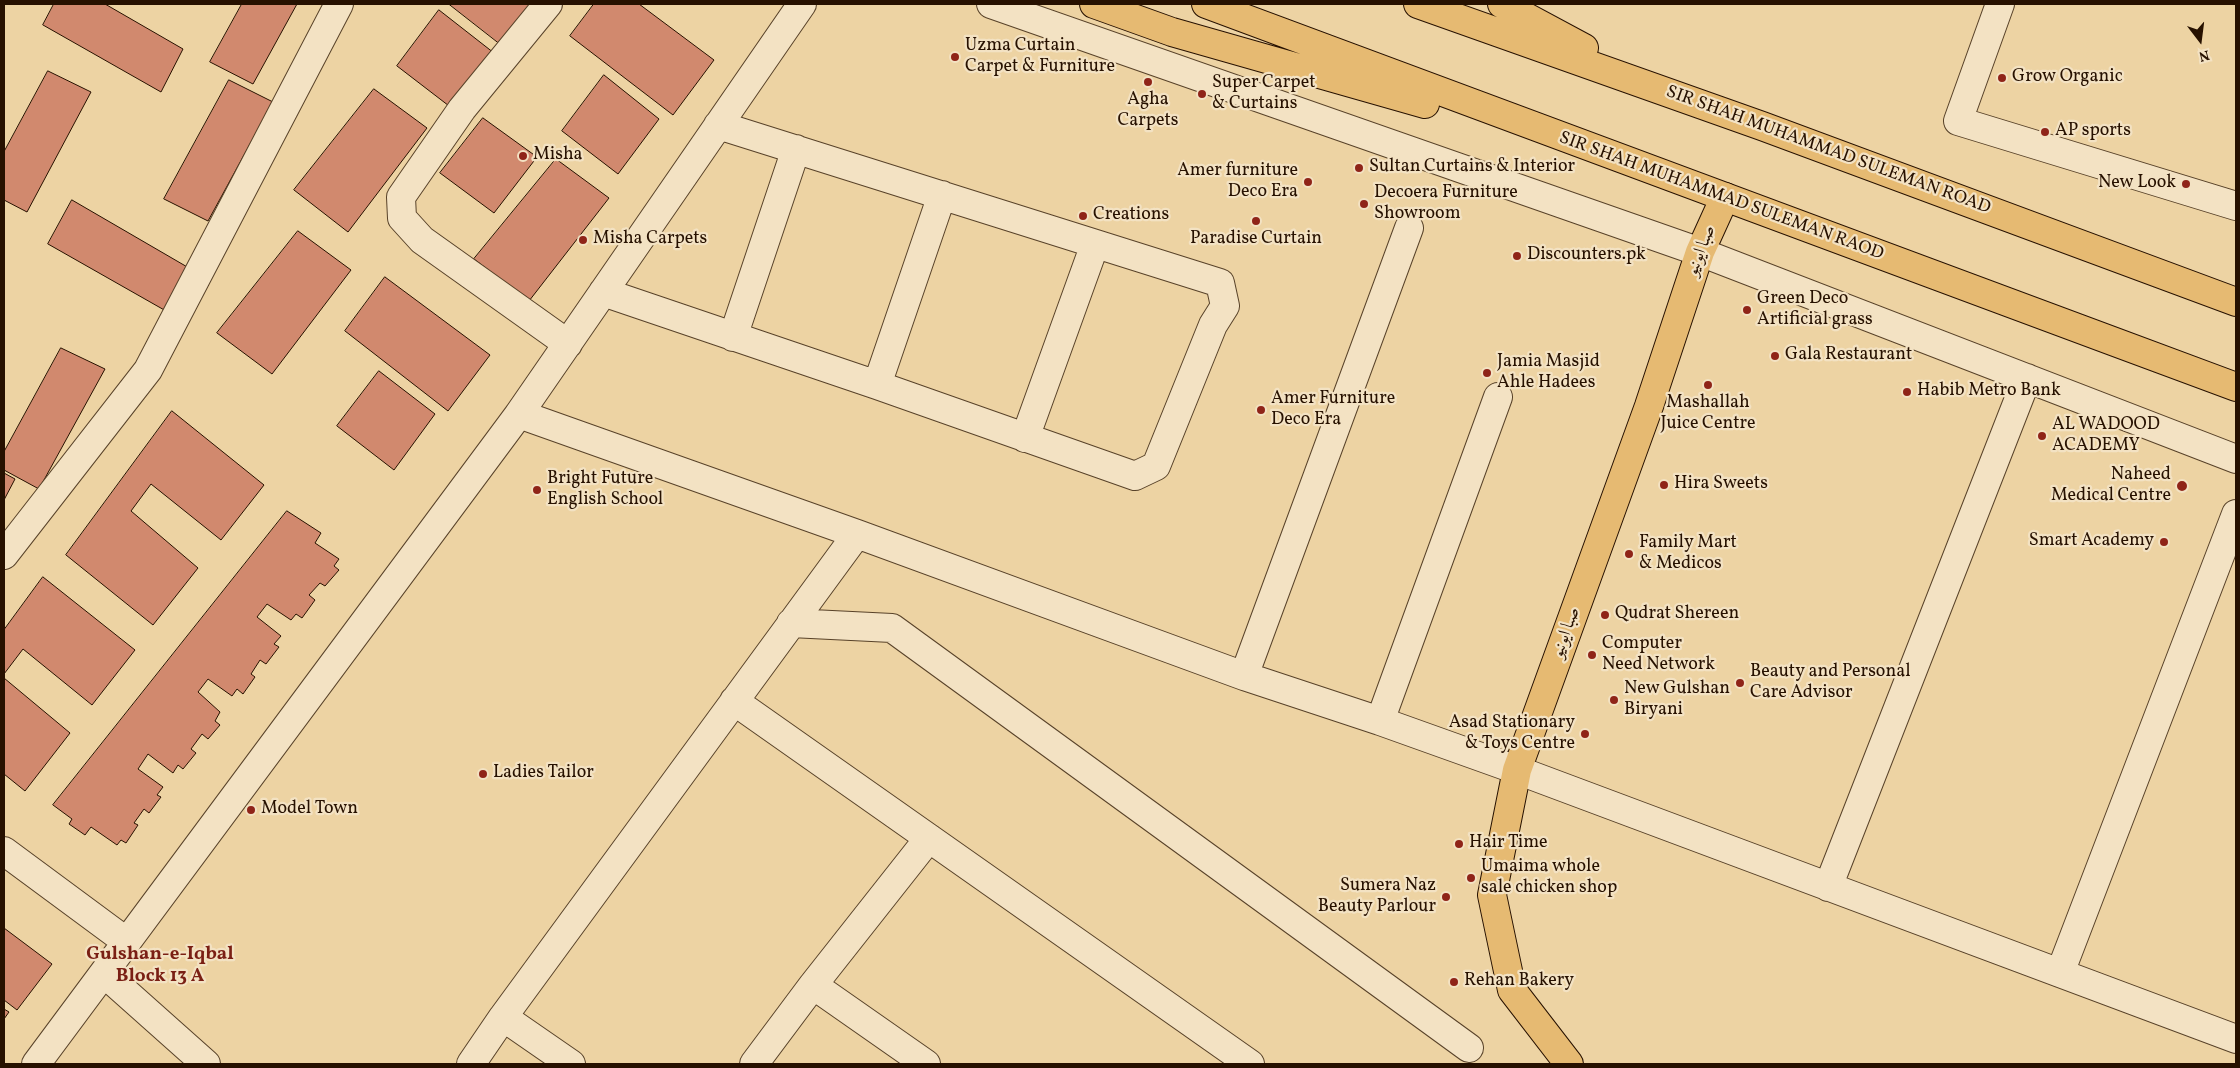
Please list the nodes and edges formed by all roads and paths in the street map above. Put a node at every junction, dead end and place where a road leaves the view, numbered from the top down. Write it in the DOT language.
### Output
graph roads {
  1 [pos="340,4"];
  2 [pos="548,4"];
  3 [pos="802,4"];
  4 [pos="991,4"];
  5 [pos="1094,4"];
  6 [pos="1206,4"];
  7 [pos="1418,4"];
  8 [pos="1502,4"];
  9 [pos="2000,4"];
  10 [pos="1665,91"];
  11 [pos="718,125"];
  12 [pos="796,149"];
  13 [pos="1607,156"];
  14 [pos="942,195"];
  15 [pos="1725,197"];
  16 [pos="2236,206"];
  17 [pos="1409,228"];
  18 [pos="1095,244"];
  19 [pos="1700,252"];
  20 [pos="603,292"];
  21 [pos="2236,302"];
  22 [pos="733,336"];
  23 [pos="568,344"];
  24 [pos="2027,378"];
  25 [pos="878,385"];
  26 [pos="2236,387"];
  27 [pos="1498,397"];
  28 [pos="519,414"];
  29 [pos="1025,438"];
  30 [pos="2236,459"];
  31 [pos="2236,514"];
  32 [pos="856,534"];
  33 [pos="4,555"];
  34 [pos="792,623"];
  35 [pos="1244,676"];
  36 [pos="734,701"];
  37 [pos="1380,721"];
  38 [pos="1517,770"];
  39 [pos="929,838"];
  40 [pos="4,851"];
  41 [pos="1828,886"];
  42 [pos="127,942"];
  43 [pos="2060,973"];
  44 [pos="105,974"];
  45 [pos="813,985"];
  46 [pos="503,1018"];
  47 [pos="2236,1039"];
  48 [pos="1469,1048"];
  49 [pos="36,1064"];
  50 [pos="206,1064"];
  51 [pos="471,1064"];
  52 [pos="571,1064"];
  53 [pos="754,1064"];
  54 [pos="926,1064"];
  55 [pos="1250,1064"];
  56 [pos="1569,1064"];
  1 -- 33 [label="street"];
  2 -- 23 [label="street"];
  3 -- 11 [label="street"];
  4 -- 19 [label="street"];
  5 -- 13 [label="main road"];
  6 -- 13 [label="main road, SIR SHAH MUHAMMAD SULEMAN RAOD"];
  7 -- 10 [label="main road, SIR SHAH MUHAMMAD SULEMAN ROAD"];
  8 -- 10 [label="main road"];
  9 -- 16 [label="street"];
  10 -- 21 [label="main road, SIR SHAH MUHAMMAD SULEMAN ROAD"];
  11 -- 12 [label="street"];
  11 -- 20 [label="street"];
  12 -- 14 [label="street"];
  12 -- 22 [label="street"];
  13 -- 15 [label="main road, SIR SHAH MUHAMMAD SULEMAN RAOD"];
  14 -- 18 [label="street"];
  14 -- 25 [label="street"];
  15 -- 19 [label="main road, صبا ایونیو"];
  15 -- 26 [label="main road, SIR SHAH MUHAMMAD SULEMAN RAOD"];
  17 -- 35 [label="street"];
  18 -- 29 [label="street"];
  18 -- 29 [label="street"];
  19 -- 24 [label="street"];
  19 -- 38 [label="main road, صبا ایونیو"];
  20 -- 22 [label="street"];
  20 -- 23 [label="street"];
  22 -- 25 [label="street"];
  23 -- 28 [label="street"];
  24 -- 30 [label="street"];
  24 -- 41 [label="street"];
  25 -- 29 [label="street"];
  27 -- 37 [label="street"];
  28 -- 32 [label="street"];
  28 -- 42 [label="street"];
  31 -- 43 [label="street"];
  32 -- 34 [label="street"];
  32 -- 35 [label="street"];
  34 -- 36 [label="street"];
  34 -- 48 [label="street"];
  35 -- 37 [label="street"];
  36 -- 39 [label="street"];
  36 -- 46 [label="street"];
  37 -- 38 [label="street"];
  38 -- 41 [label="street"];
  38 -- 56 [label="main road, صبا ایونیو"];
  39 -- 45 [label="street"];
  39 -- 55 [label="street"];
  40 -- 42 [label="street"];
  41 -- 43 [label="street"];
  42 -- 44 [label="street"];
  43 -- 47 [label="street"];
  44 -- 49 [label="street"];
  44 -- 50 [label="street"];
  45 -- 53 [label="street"];
  45 -- 54 [label="street"];
  46 -- 51 [label="street"];
  46 -- 52 [label="street"];
}
